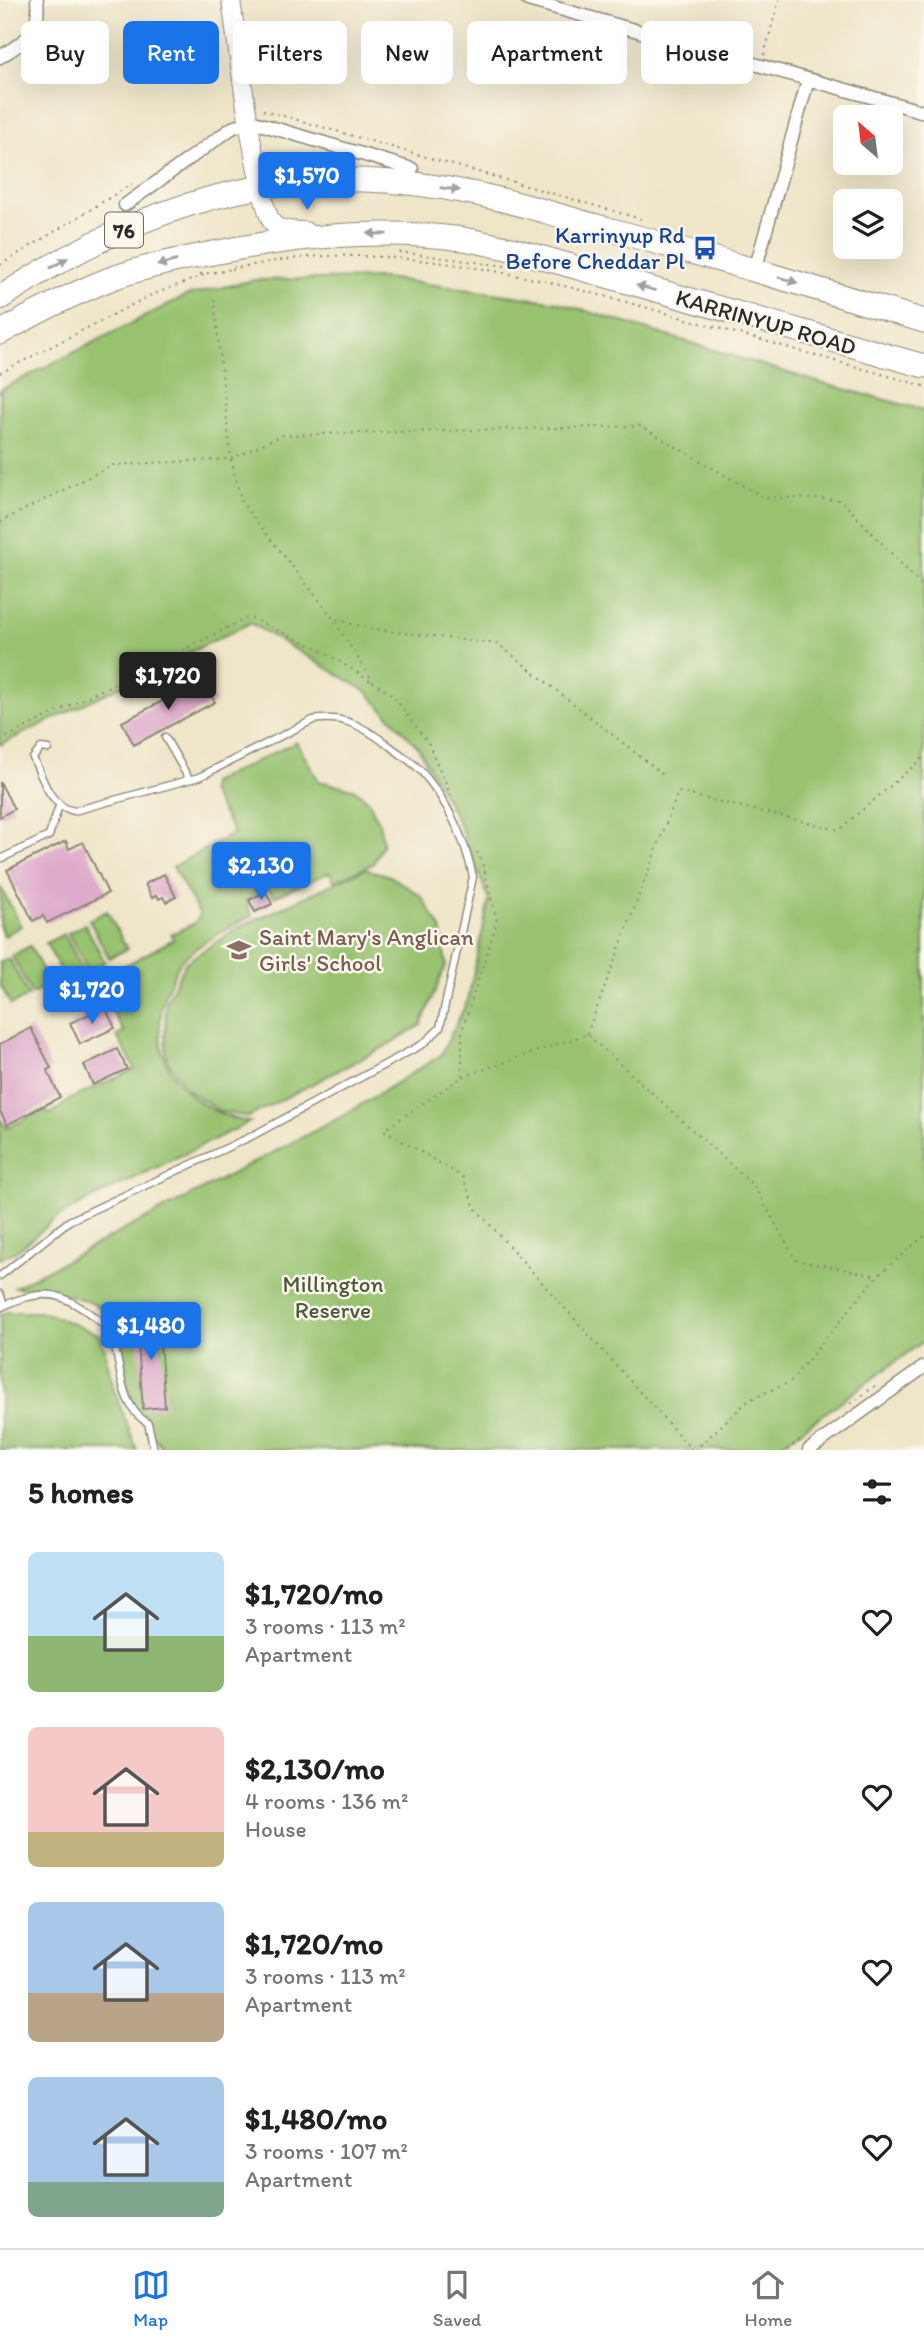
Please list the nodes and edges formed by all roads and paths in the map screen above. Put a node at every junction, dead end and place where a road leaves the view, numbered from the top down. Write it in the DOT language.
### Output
graph roads {
  1 [pos="37,0"];
  2 [pos="231,0"];
  3 [pos="528,0"];
  4 [pos="779,0"];
  5 [pos="0,57"];
  6 [pos="761,66"];
  7 [pos="808,80"];
  8 [pos="924,112"];
  9 [pos="249,116"];
  10 [pos="412,169"];
  11 [pos="136,181"];
  12 [pos="260,187"];
  13 [pos="125,205"];
  14 [pos="269,218"];
  15 [pos="327,235"];
  16 [pos="642,238"];
  17 [pos="233,248"];
  18 [pos="400,252"];
  19 [pos="274,257"];
  20 [pos="0,265"];
  21 [pos="504,266"];
  22 [pos="755,270"];
  23 [pos="225,271"];
  24 [pos="194,273"];
  25 [pos="205,275"];
  26 [pos="616,289"];
  27 [pos="0,298"];
  28 [pos="214,299"];
  29 [pos="924,321"];
  30 [pos="0,333"];
  31 [pos="924,366"];
  32 [pos="0,373"];
  33 [pos="924,386"];
  34 [pos="230,459"];
  35 [pos="0,522"];
  36 [pos="924,588"];
  37 [pos="334,619"];
  38 [pos="373,682"];
  39 [pos="165,737"];
  40 [pos="0,740"];
  41 [pos="48,749"];
  42 [pos="924,757"];
  43 [pos="666,777"];
  44 [pos="189,779"];
  45 [pos="455,804"];
  46 [pos="59,806"];
  47 [pos="477,853"];
  48 [pos="0,859"];
  49 [pos="587,1034"];
  50 [pos="462,1077"];
  51 [pos="924,1236"];
  52 [pos="0,1276"];
  53 [pos="877,1276"];
  54 [pos="0,1294"];
  55 [pos="2,1307"];
  56 [pos="924,1367"];
  57 [pos="881,1382"];
  58 [pos="843,1410"];
  59 [pos="154,1450"];
  60 [pos="694,1450"];
  61 [pos="809,1450"];
  1 -- 5 [label="street"];
  2 -- 9 [label="street"];
  3 -- 6 [label="street"];
  4 -- 6 [label="path"];
  6 -- 7 [label="street"];
  7 -- 8 [label="street"];
  7 -- 22 [label="street"];
  9 -- 10 [label="street"];
  9 -- 12 [label="street"];
  9 -- 13 [label="street"];
  9 -- 16 [label="path"];
  11 -- 20 [label="path"];
  12 -- 14 [label="street"];
  12 -- 16 [label="highway, KARRINYUP ROAD / 76, one-way"];
  27 -- 12 [label="highway, KARRINYUP ROAD / 76, one-way"];
  14 -- 15 [label="street"];
  14 -- 17 [label="street"];
  15 -- 17 [label="highway, KARRINYUP ROAD / 76"];
  26 -- 15 [label="highway, KARRINYUP ROAD / 76, one-way"];
  16 -- 22 [label="highway, KARRINYUP ROAD / 76"];
  17 -- 30 [label="highway, KARRINYUP ROAD / 76, one-way"];
  18 -- 21 [label="path"];
  19 -- 23 [label="path"];
  22 -- 29 [label="highway, KARRINYUP ROAD / 76, one-way"];
  23 -- 25 [label="path"];
  23 -- 26 [label="path"];
  24 -- 25 [label="path"];
  25 -- 32 [label="path"];
  31 -- 26 [label="highway, KARRINYUP ROAD / 76, one-way"];
  26 -- 33 [label="path"];
  28 -- 34 [label="path"];
  34 -- 35 [label="path"];
  34 -- 36 [label="path"];
  34 -- 37 [label="path"];
  37 -- 38 [label="path"];
  37 -- 43 [label="path"];
  38 -- 40 [label="path"];
  38 -- 45 [label="path"];
  39 -- 44 [label="lane"];
  41 -- 46 [label="lane"];
  42 -- 49 [label="path"];
  44 -- 46 [label="lane"];
  44 -- 52 [label="lane"];
  46 -- 48 [label="lane"];
  47 -- 50 [label="path"];
  49 -- 50 [label="path"];
  49 -- 53 [label="path"];
  50 -- 60 [label="path"];
  51 -- 53 [label="path"];
  53 -- 60 [label="path"];
  54 -- 55 [label="lane"];
  55 -- 59 [label="lane"];
  56 -- 61 [label="street"];
  57 -- 58 [label="path"];
}
